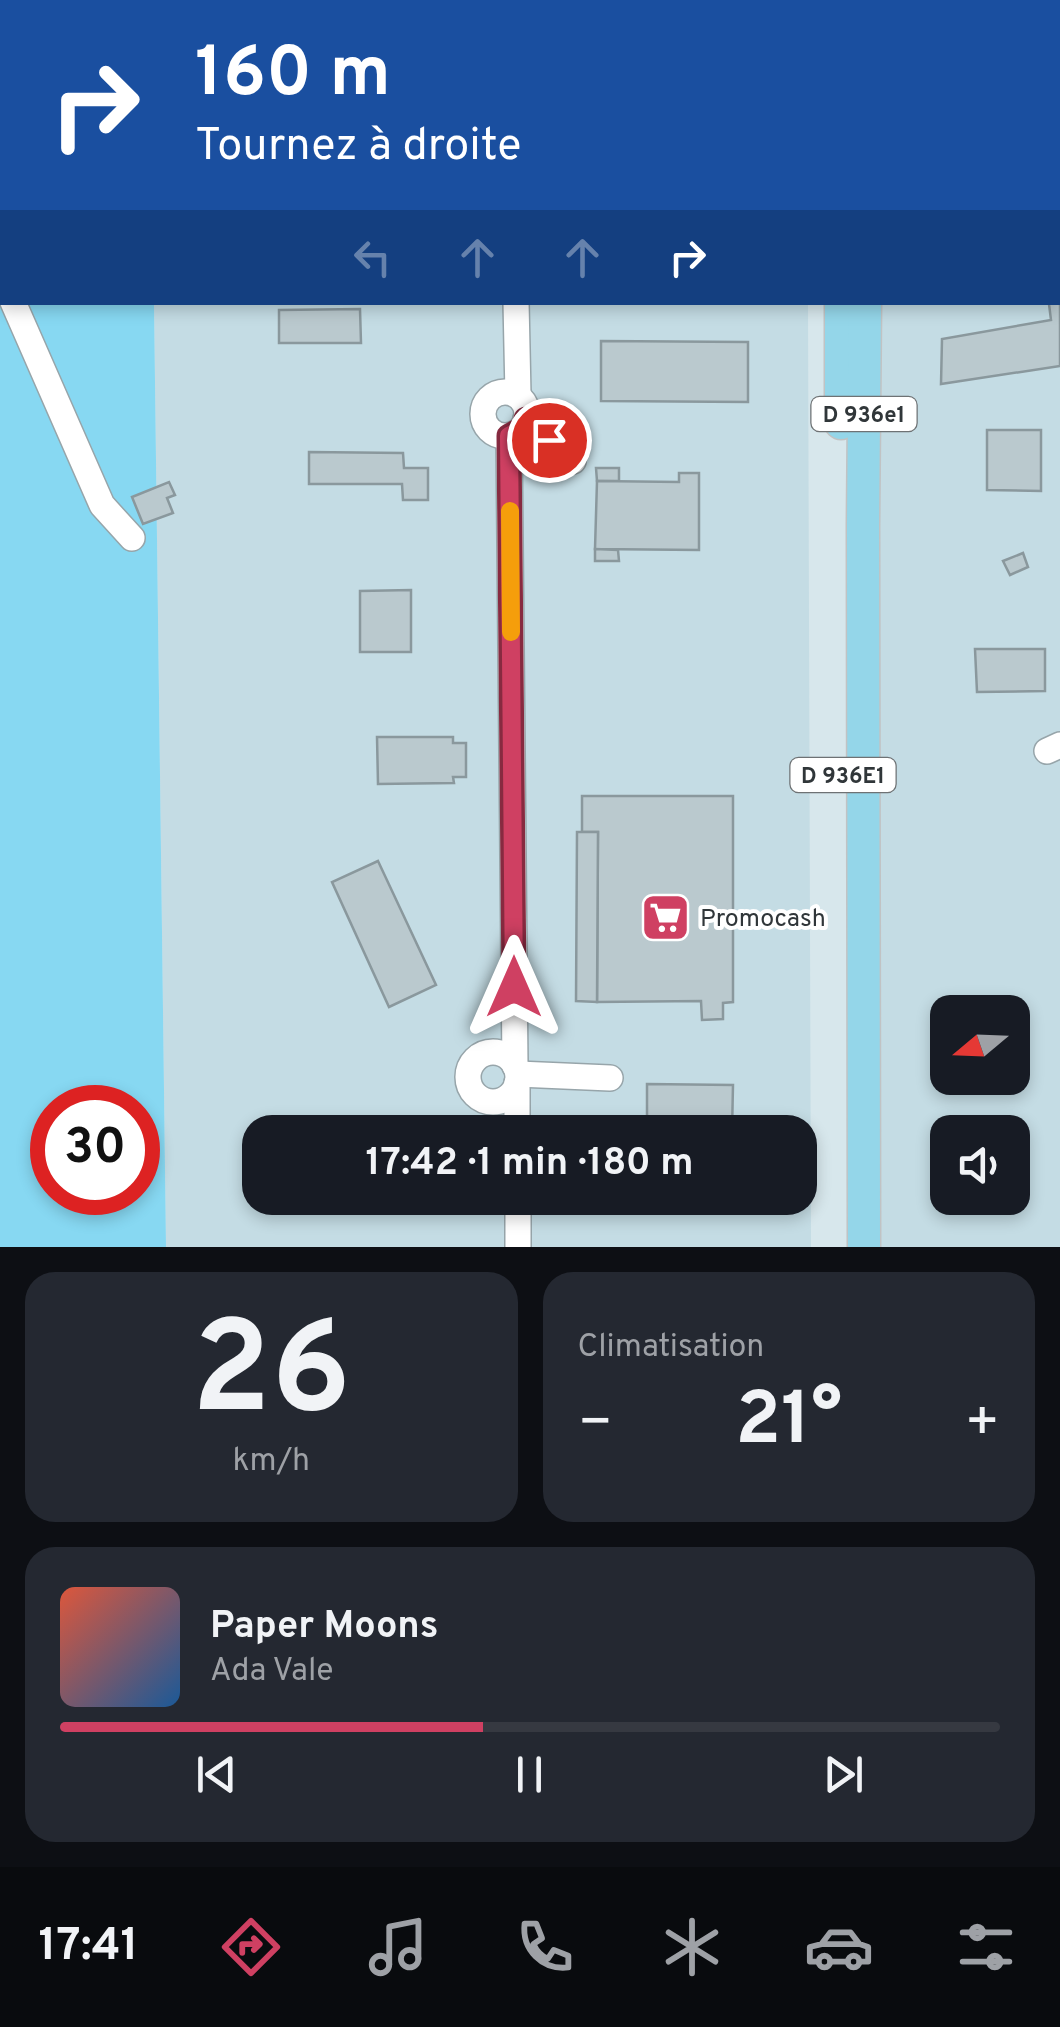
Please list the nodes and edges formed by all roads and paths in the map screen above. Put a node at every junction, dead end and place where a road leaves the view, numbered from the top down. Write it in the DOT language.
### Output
graph roads {
  1 [pos="14,305"];
  2 [pos="516,305"];
  3 [pos="841,305"];
  4 [pos="864,305"];
  5 [pos="518,417"];
  6 [pos="573,461"];
  7 [pos="862,525"];
  8 [pos="132,538"];
  9 [pos="517,1074"];
  10 [pos="610,1078"];
  11 [pos="518,1115"];
  12 [pos="518,1215"];
  13 [pos="518,1247"];
  14 [pos="844,1247"];
  15 [pos="864,1247"];
  1 -- 8 [label="street"];
  2 -- 5 [label="street"];
  3 -- 14 [label="main road, D 936E1"];
  4 -- 7 [label="main road, D 936e1"];
  5 -- 6 [label="street"];
  5 -- 9 [label="street"];
  7 -- 15 [label="main road, D 936E1"];
  9 -- 10 [label="street"];
  9 -- 11 [label="street"];
  12 -- 13 [label="street"];
}
